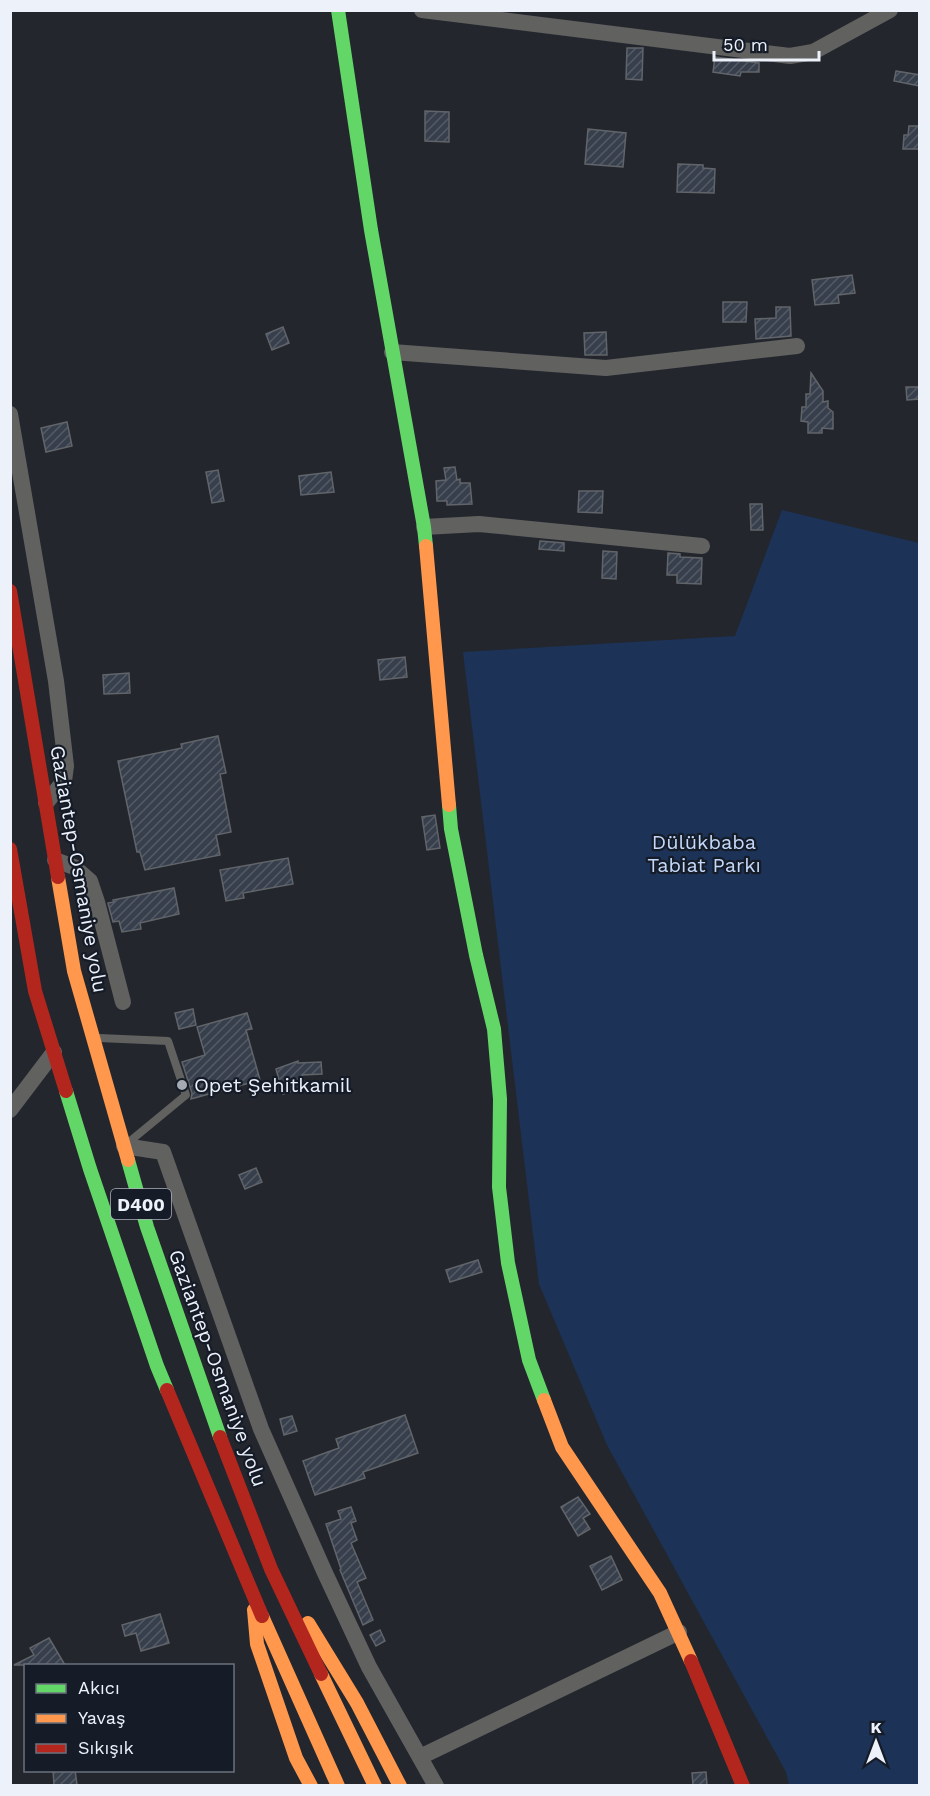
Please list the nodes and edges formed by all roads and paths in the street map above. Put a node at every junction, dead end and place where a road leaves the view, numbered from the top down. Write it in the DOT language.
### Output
graph roads {
  1 [pos="338,10"];
  2 [pos="422,10"];
  3 [pos="890,10"];
  4 [pos="797,346"];
  5 [pos="392,351"];
  6 [pos="10,414"];
  7 [pos="424,527"];
  8 [pos="702,546"];
  9 [pos="10,591"];
  10 [pos="46,803"];
  11 [pos="10,849"];
  12 [pos="55,860"];
  13 [pos="123,1002"];
  14 [pos="93,1038"];
  15 [pos="54,1052"];
  16 [pos="10,1110"];
  17 [pos="124,1146"];
  18 [pos="271,1569"];
  19 [pos="254,1598"];
  20 [pos="679,1632"];
  21 [pos="420,1757"];
  22 [pos="311,1785"];
  23 [pos="338,1785"];
  24 [pos="375,1785"];
  25 [pos="400,1785"];
  26 [pos="436,1785"];
  27 [pos="743,1785"];
  1 -- 5 [label="main road"];
  2 -- 3 [label="street"];
  4 -- 5 [label="street"];
  5 -- 7 [label="main road"];
  6 -- 10 [label="street"];
  7 -- 8 [label="street"];
  7 -- 20 [label="main road"];
  9 -- 10 [label="main road, Gaziantep-Osmaniye yolu / D400"];
  10 -- 12 [label="main road, Gaziantep-Osmaniye yolu / D400"];
  11 -- 15 [label="main road, D400"];
  12 -- 13 [label="street"];
  12 -- 14 [label="main road, Gaziantep-Osmaniye yolu / D400"];
  14 -- 17 [label="main road, Gaziantep-Osmaniye yolu / D400"];
  14 -- 17 [label="lane"];
  15 -- 16 [label="street"];
  15 -- 19 [label="main road, D400"];
  17 -- 18 [label="main road, Gaziantep-Osmaniye yolu / D400"];
  17 -- 21 [label="street"];
  18 -- 24 [label="main road, Gaziantep-Osmaniye yolu / D400"];
  18 -- 25 [label="main road"];
  19 -- 22 [label="main road"];
  19 -- 23 [label="main road, D400"];
  20 -- 21 [label="street"];
  20 -- 27 [label="main road"];
  21 -- 26 [label="street"];
}
